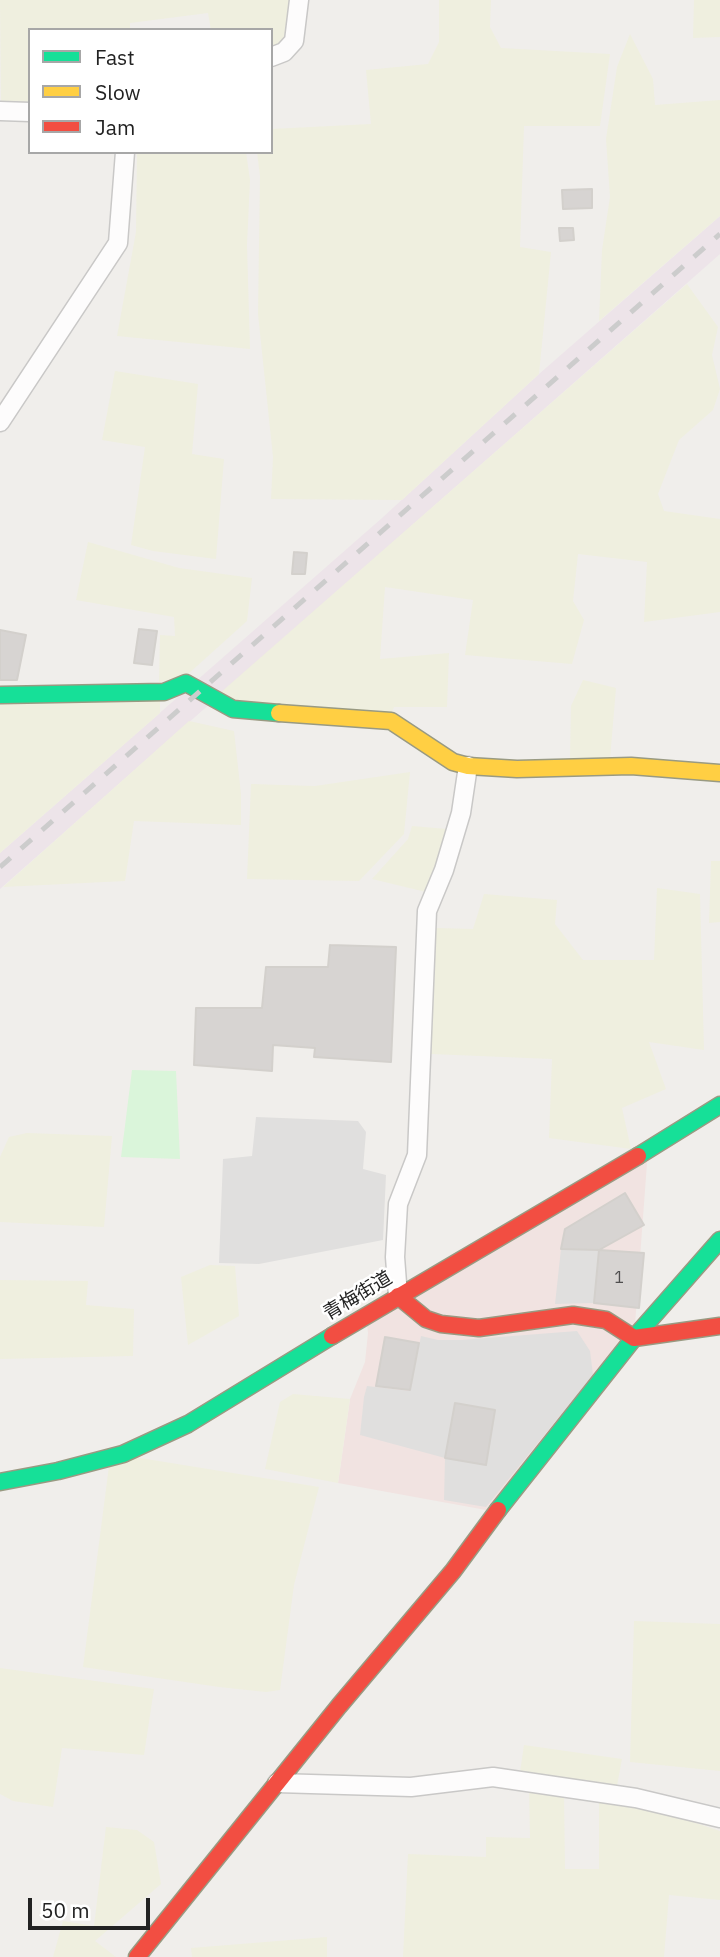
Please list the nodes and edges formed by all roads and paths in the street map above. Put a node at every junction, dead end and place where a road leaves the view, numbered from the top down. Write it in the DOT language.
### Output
graph roads {
  1 [pos="299,0"];
  2 [pos="273,56"];
  3 [pos="0,111"];
  4 [pos="28,112"];
  5 [pos="125,154"];
  6 [pos="0,422"];
  7 [pos="0,695"];
  8 [pos="468,766"];
  9 [pos="720,773"];
  10 [pos="720,1105"];
  11 [pos="720,1240"];
  12 [pos="398,1296"];
  13 [pos="720,1326"];
  14 [pos="634,1338"];
  15 [pos="0,1482"];
  16 [pos="277,1783"];
  17 [pos="720,1818"];
  18 [pos="137,1957"];
  1 -- 2 [label="street"];
  3 -- 4 [label="street"];
  5 -- 6 [label="street"];
  7 -- 8 [label="street"];
  8 -- 9 [label="street"];
  8 -- 12 [label="street"];
  10 -- 12 [label="street, 青梅街道"];
  11 -- 14 [label="street"];
  12 -- 14 [label="street"];
  12 -- 15 [label="street, 青梅街道"];
  13 -- 14 [label="street"];
  14 -- 16 [label="street"];
  16 -- 17 [label="street"];
  16 -- 18 [label="street"];
}
